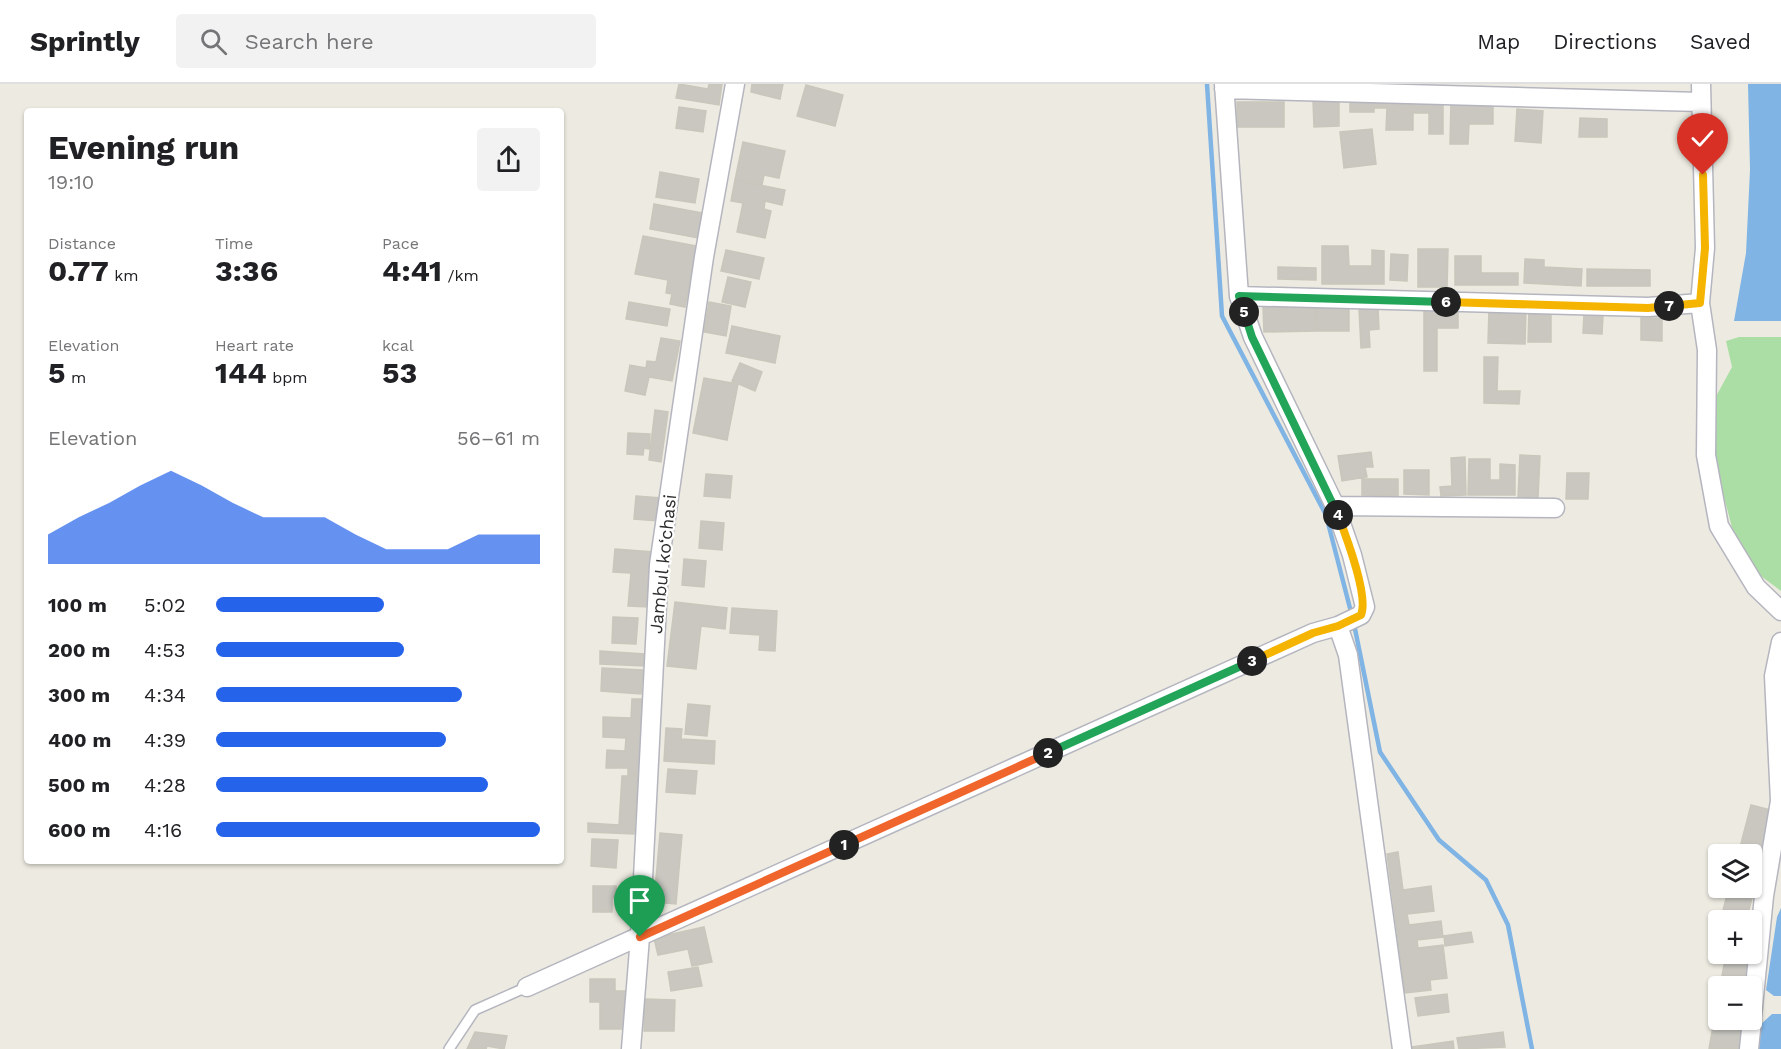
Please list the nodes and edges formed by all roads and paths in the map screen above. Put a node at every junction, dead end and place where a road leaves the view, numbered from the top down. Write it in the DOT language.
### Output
graph roads {
  1 [pos="735,84"];
  2 [pos="1224,86"];
  3 [pos="1701,93"];
  4 [pos="1239,296"];
  5 [pos="1700,303"];
  6 [pos="1335,506"];
  7 [pos="1554,508"];
  8 [pos="1781,611"];
  9 [pos="1348,621"];
  10 [pos="1781,642"];
  11 [pos="640,937"];
  12 [pos="1756,976"];
  13 [pos="526,987"];
  14 [pos="1751,1030"];
  15 [pos="449,1049"];
  16 [pos="631,1049"];
  17 [pos="1402,1049"];
  18 [pos="1749,1049"];
  1 -- 11 [label="street, Jambul ko‘chasi"];
  2 -- 3 [label="street"];
  2 -- 4 [label="street"];
  3 -- 5 [label="street"];
  4 -- 5 [label="street"];
  4 -- 6 [label="street"];
  5 -- 8 [label="street"];
  6 -- 7 [label="street"];
  6 -- 9 [label="street"];
  9 -- 11 [label="street"];
  9 -- 17 [label="street"];
  10 -- 12 [label="street"];
  11 -- 13 [label="street"];
  11 -- 16 [label="street, Jambul ko‘chasi"];
  13 -- 15 [label="lane"];
  14 -- 18 [label="street"];
}
